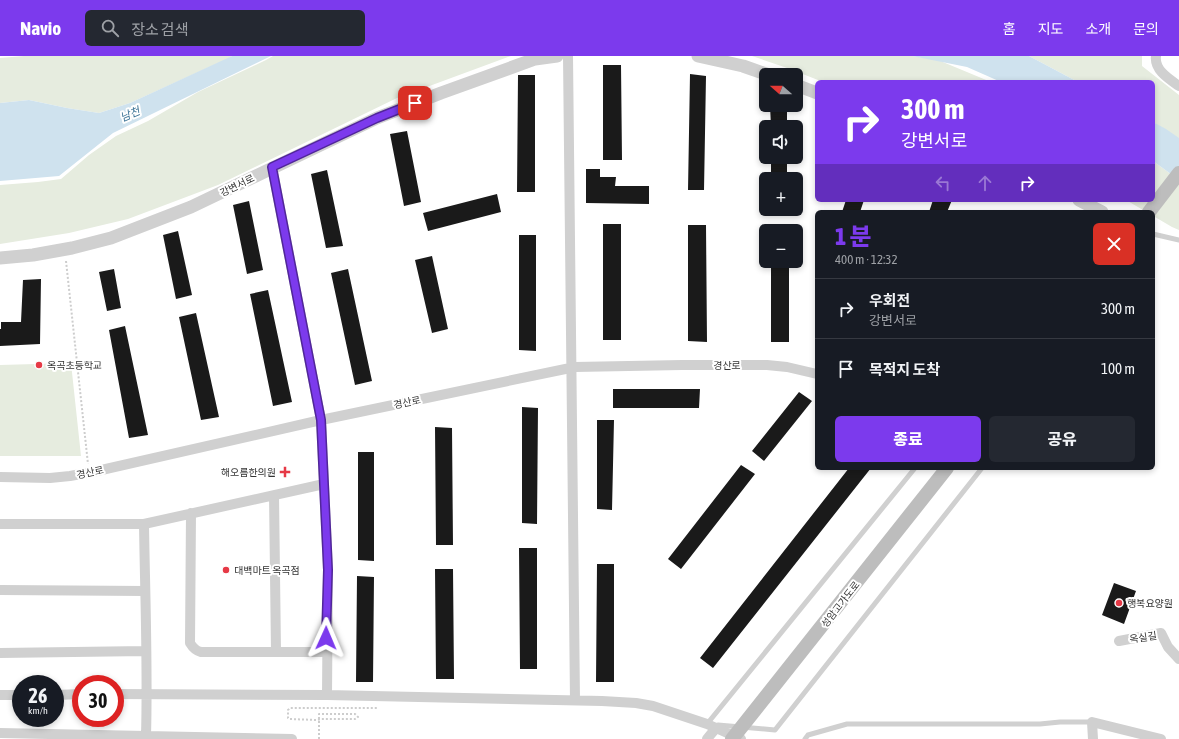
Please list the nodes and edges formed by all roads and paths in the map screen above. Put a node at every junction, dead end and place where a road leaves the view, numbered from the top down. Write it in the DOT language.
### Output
graph roads {
  1 [pos="557,56"];
  2 [pos="568,56"];
  3 [pos="698,56"];
  4 [pos="1156,56"];
  5 [pos="759,72"];
  6 [pos="1179,86"];
  7 [pos="803,88"];
  8 [pos="815,92"];
  9 [pos="272,167"];
  10 [pos="1179,173"];
  11 [pos="1083,202"];
  12 [pos="1098,210"];
  13 [pos="1151,210"];
  14 [pos="1155,234"];
  15 [pos="1179,240"];
  16 [pos="65,250"];
  17 [pos="0,258"];
  18 [pos="572,368"];
  19 [pos="815,374"];
  20 [pos="321,420"];
  21 [pos="913,470"];
  22 [pos="945,470"];
  23 [pos="980,470"];
  24 [pos="89,473"];
  25 [pos="0,477"];
  26 [pos="324,484"];
  27 [pos="274,494"];
  28 [pos="191,513"];
  29 [pos="0,524"];
  30 [pos="144,524"];
  31 [pos="0,590"];
  32 [pos="145,591"];
  33 [pos="1119,641"];
  34 [pos="146,651"];
  35 [pos="276,652"];
  36 [pos="326,652"];
  37 [pos="0,653"];
  38 [pos="1179,659"];
  39 [pos="124,694"];
  40 [pos="147,694"];
  41 [pos="0,695"];
  42 [pos="12,695"];
  43 [pos="326,695"];
  44 [pos="575,700"];
  45 [pos="377,708"];
  46 [pos="1092,722"];
  47 [pos="712,726"];
  48 [pos="0,733"];
  49 [pos="146,736"];
  50 [pos="292,739"];
  51 [pos="319,739"];
  52 [pos="706,739"];
  53 [pos="732,739"];
  54 [pos="741,739"];
  55 [pos="806,739"];
  56 [pos="1093,739"];
  57 [pos="1161,739"];
  1 -- 9 [label="street, 강변서로"];
  2 -- 18 [label="street"];
  3 -- 5 [label="street"];
  4 -- 6 [label="street"];
  7 -- 8 [label="street"];
  9 -- 16 [label="street, 강변서로"];
  9 -- 20 [label="street"];
  10 -- 13 [label="main road"];
  11 -- 12 [label="street"];
  14 -- 15 [label="lane"];
  16 -- 17 [label="street, 강변서로"];
  16 -- 24 [label="path"];
  18 -- 19 [label="street, 경산로"];
  18 -- 20 [label="street, 경산로"];
  18 -- 44 [label="street"];
  20 -- 24 [label="street, 경산로"];
  20 -- 26 [label="street"];
  21 -- 47 [label="lane"];
  22 -- 53 [label="main road, 성암고가도로, bridge"];
  23 -- 47 [label="lane"];
  24 -- 25 [label="street, 경산로"];
  26 -- 27 [label="street"];
  26 -- 36 [label="street"];
  27 -- 28 [label="street"];
  27 -- 35 [label="street"];
  28 -- 30 [label="street"];
  28 -- 35 [label="street"];
  29 -- 30 [label="street"];
  30 -- 32 [label="street"];
  31 -- 32 [label="street"];
  32 -- 34 [label="street"];
  33 -- 38 [label="street, 옥실길"];
  34 -- 37 [label="street"];
  34 -- 40 [label="street"];
  35 -- 36 [label="street"];
  36 -- 43 [label="street"];
  39 -- 40 [label="street"];
  40 -- 43 [label="street"];
  40 -- 49 [label="street"];
  41 -- 42 [label="street"];
  43 -- 44 [label="street"];
  44 -- 47 [label="street"];
  45 -- 51 [label="path"];
  46 -- 55 [label="lane"];
  46 -- 56 [label="street"];
  46 -- 57 [label="street"];
  47 -- 52 [label="street"];
  47 -- 54 [label="street"];
  48 -- 49 [label="street"];
  49 -- 50 [label="street"];
}
